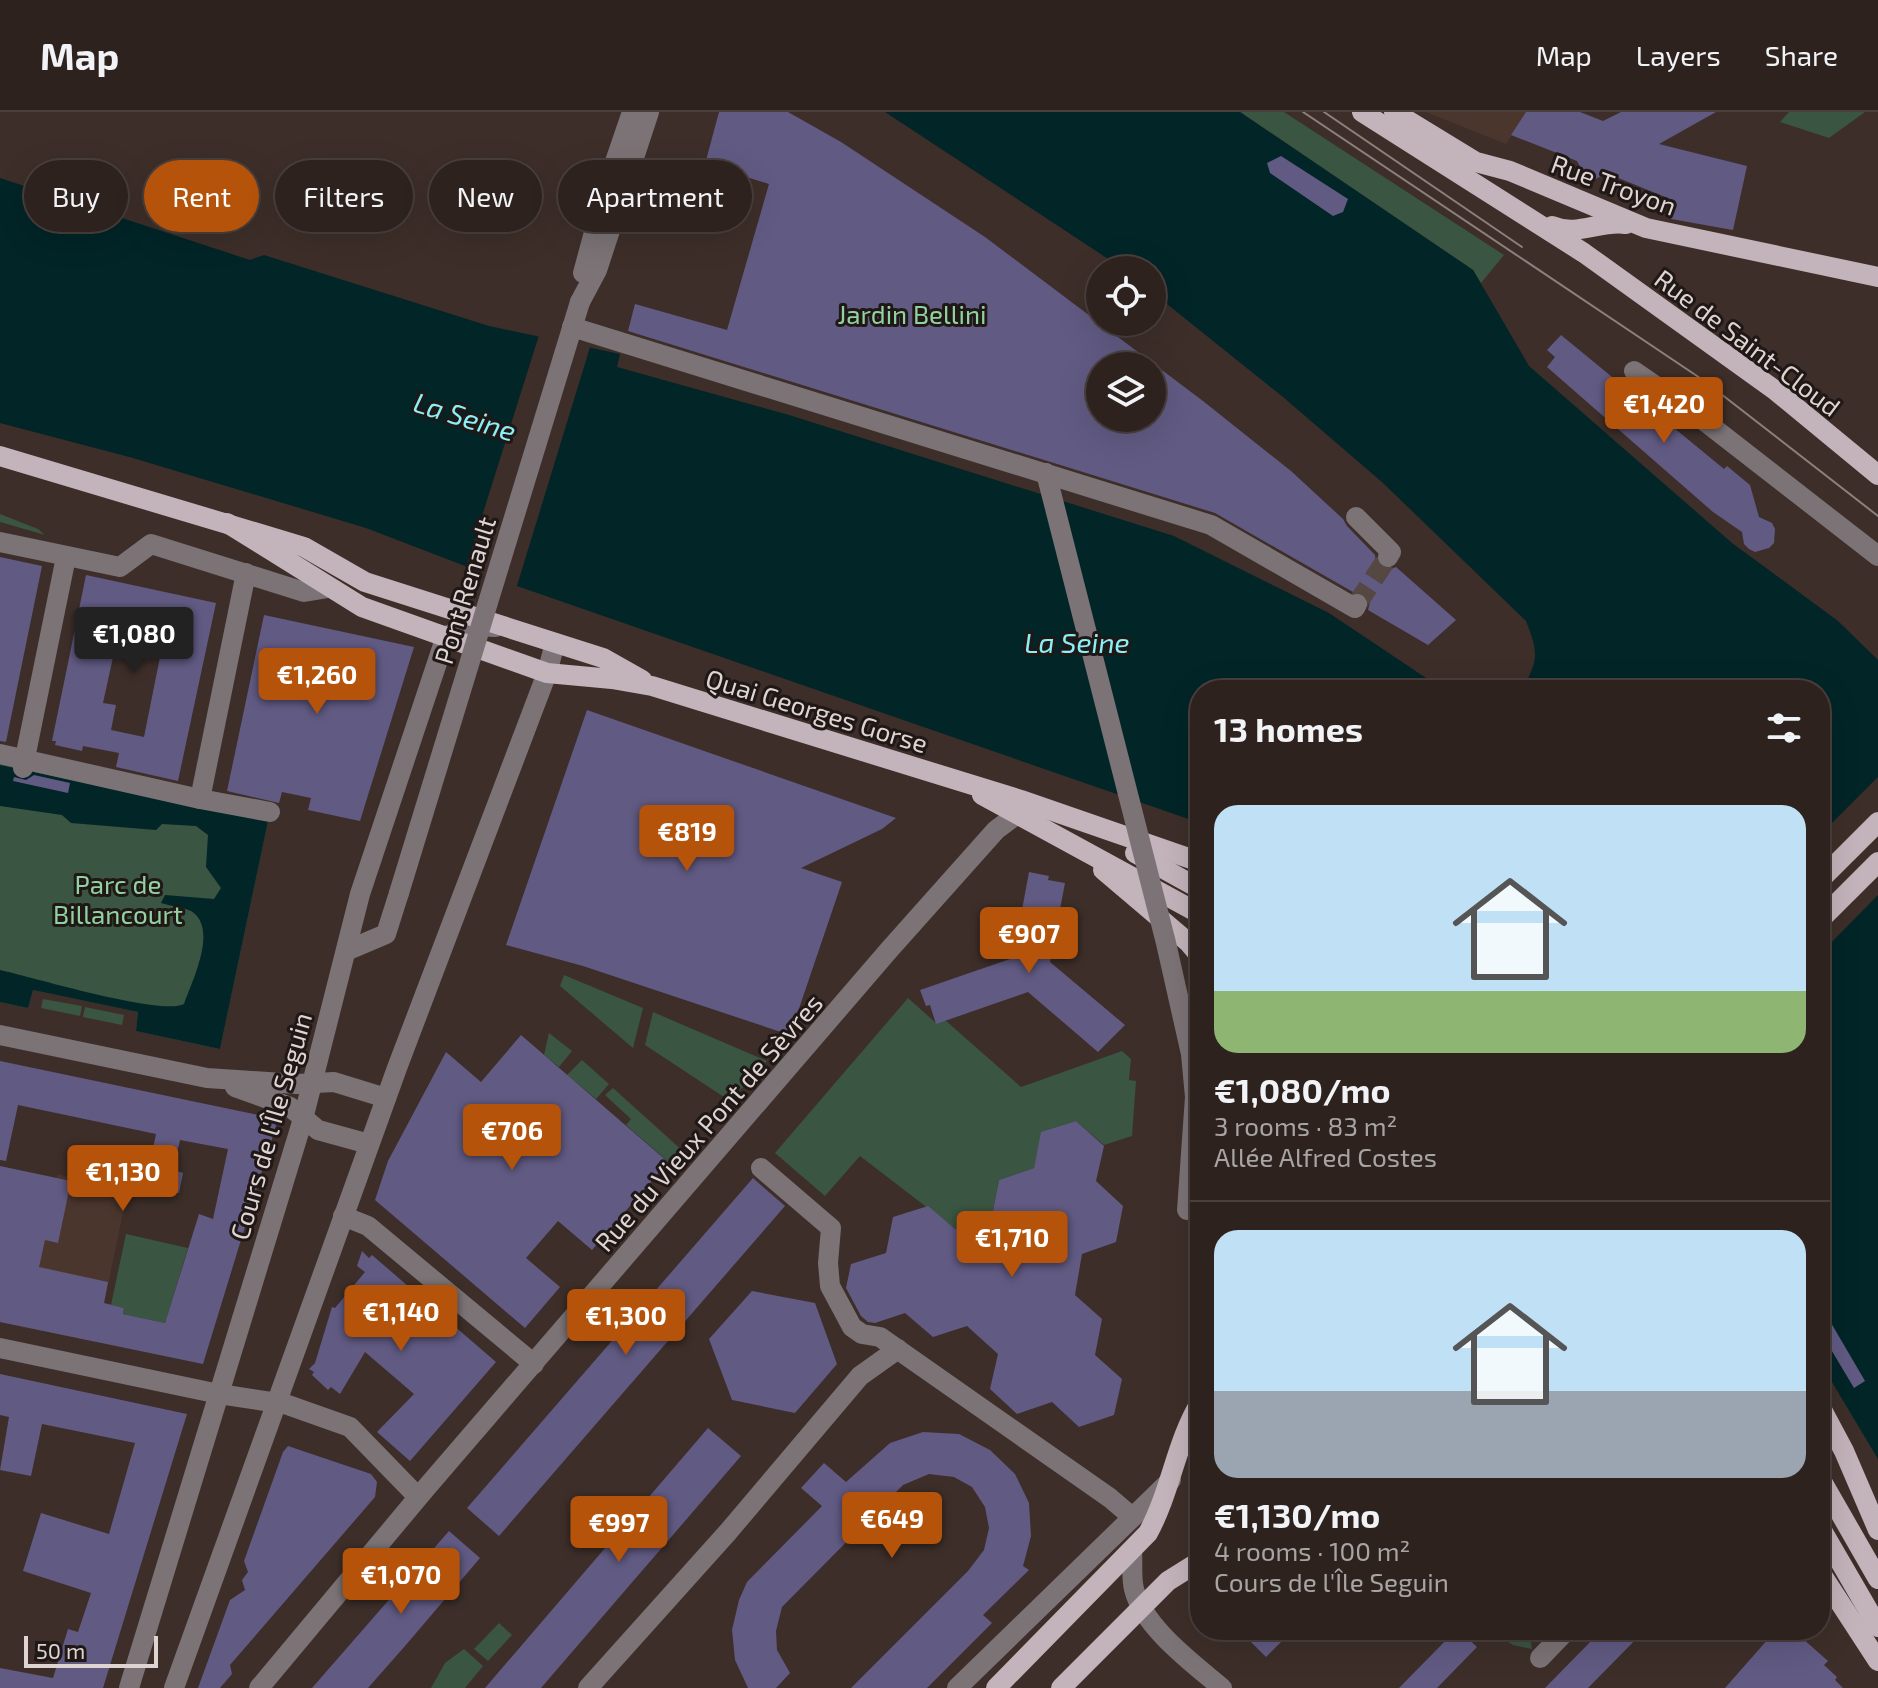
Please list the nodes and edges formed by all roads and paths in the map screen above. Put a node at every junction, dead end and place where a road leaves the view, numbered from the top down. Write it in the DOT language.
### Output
graph roads {
  1 [pos="632,112"];
  2 [pos="649,112"];
  3 [pos="1362,112"];
  4 [pos="1394,112"];
  5 [pos="1522,214"];
  6 [pos="1601,225"];
  7 [pos="1646,228"];
  8 [pos="1584,253"];
  9 [pos="1878,277"];
  10 [pos="580,302"];
  11 [pos="572,327"];
  12 [pos="1634,371"];
  13 [pos="0,456"];
  14 [pos="1046,473"];
  15 [pos="1878,475"];
  16 [pos="1356,517"];
  17 [pos="227,523"];
  18 [pos="0,542"];
  19 [pos="1878,556"];
  20 [pos="66,557"];
  21 [pos="1388,557"];
  22 [pos="246,573"];
  23 [pos="328,588"];
  24 [pos="1357,604"];
  25 [pos="503,627"];
  26 [pos="446,636"];
  27 [pos="555,643"];
  28 [pos="547,673"];
  29 [pos="652,686"];
  30 [pos="0,754"];
  31 [pos="24,764"];
  32 [pos="967,784"];
  33 [pos="200,799"];
  34 [pos="270,812"];
  35 [pos="1016,815"];
  36 [pos="1069,816"];
  37 [pos="1878,822"];
  38 [pos="1082,851"];
  39 [pos="1190,858"];
  40 [pos="1878,862"];
  41 [pos="1830,870"];
  42 [pos="1190,883"];
  43 [pos="1190,909"];
  44 [pos="1830,910"];
  45 [pos="1190,944"];
  46 [pos="346,951"];
  47 [pos="0,1035"];
  48 [pos="1190,1050"];
  49 [pos="207,1078"];
  50 [pos="312,1082"];
  51 [pos="386,1098"];
  52 [pos="303,1119"];
  53 [pos="369,1144"];
  54 [pos="761,1168"];
  55 [pos="1190,1168"];
  56 [pos="1187,1210"];
  57 [pos="343,1216"];
  58 [pos="0,1348"];
  59 [pos="898,1349"];
  60 [pos="534,1364"];
  61 [pos="219,1394"];
  62 [pos="277,1403"];
  63 [pos="1190,1420"];
  64 [pos="1830,1425"];
  65 [pos="1171,1480"];
  66 [pos="1830,1495"];
  67 [pos="418,1497"];
  68 [pos="1131,1516"];
  69 [pos="1878,1530"];
  70 [pos="1830,1544"];
  71 [pos="1132,1550"];
  72 [pos="1190,1567"];
  73 [pos="1878,1579"];
  74 [pos="1830,1587"];
  75 [pos="1142,1607"];
  76 [pos="1878,1627"];
  77 [pos="1557,1640"];
  78 [pos="1540,1658"];
  79 [pos="1878,1661"];
  80 [pos="174,1687"];
  81 [pos="129,1688"];
  82 [pos="259,1688"];
  83 [pos="588,1688"];
  84 [pos="957,1688"];
  85 [pos="996,1688"];
  86 [pos="1061,1688"];
  87 [pos="1222,1688"];
  1 -- 10 [label="street"];
  2 -- 10 [label="street"];
  3 -- 5 [label="main road"];
  4 -- 7 [label="main road, Rue Troyon"];
  5 -- 6 [label="main road"];
  5 -- 8 [label="main road"];
  6 -- 7 [label="main road"];
  6 -- 8 [label="main road"];
  7 -- 9 [label="main road, Rue Troyon"];
  8 -- 15 [label="main road, Rue de Saint-Cloud"];
  10 -- 11 [label="street, Pont Renault, bridge"];
  11 -- 14 [label="street"];
  11 -- 46 [label="street, Pont Renault, bridge"];
  12 -- 19 [label="street"];
  13 -- 17 [label="main road, Quai Georges Gorse"];
  14 -- 24 [label="street"];
  14 -- 48 [label="street, bridge"];
  16 -- 21 [label="street"];
  17 -- 23 [label="main road, Quai Georges Gorse"];
  17 -- 25 [label="main road, Quai Georges Gorse"];
  18 -- 20 [label="street"];
  20 -- 22 [label="street"];
  20 -- 31 [label="street"];
  22 -- 23 [label="street"];
  22 -- 33 [label="street"];
  23 -- 26 [label="main road, Quai Georges Gorse"];
  25 -- 26 [label="street"];
  25 -- 27 [label="main road, Quai Georges Gorse"];
  26 -- 28 [label="main road, Quai Georges Gorse"];
  26 -- 46 [label="street, Cours de l'Île Seguin"];
  27 -- 28 [label="street"];
  27 -- 29 [label="main road, Quai Georges Gorse"];
  28 -- 29 [label="main road, Quai Georges Gorse"];
  28 -- 51 [label="street"];
  29 -- 32 [label="main road, Quai Georges Gorse"];
  30 -- 31 [label="street"];
  31 -- 33 [label="street"];
  32 -- 35 [label="main road, Quai Georges Gorse"];
  32 -- 36 [label="main road, Quai Georges Gorse"];
  33 -- 34 [label="street"];
  35 -- 38 [label="main road, Quai Georges Gorse"];
  35 -- 60 [label="street, Rue du Vieux Pont de Sèvres"];
  36 -- 39 [label="main road, Quai Georges Gorse"];
  36 -- 42 [label="main road"];
  37 -- 41 [label="main road"];
  38 -- 43 [label="main road, Quai Georges Gorse"];
  38 -- 45 [label="main road"];
  40 -- 44 [label="main road"];
  46 -- 50 [label="street, Cours de l'Île Seguin"];
  47 -- 49 [label="street"];
  49 -- 50 [label="street"];
  49 -- 52 [label="street"];
  50 -- 51 [label="street"];
  50 -- 52 [label="street, Cours de l'Île Seguin"];
  51 -- 53 [label="street"];
  52 -- 53 [label="street"];
  52 -- 61 [label="street, Cours de l'Île Seguin"];
  53 -- 57 [label="street"];
  54 -- 59 [label="street"];
  55 -- 56 [label="street, bridge"];
  57 -- 60 [label="street"];
  57 -- 62 [label="street"];
  58 -- 61 [label="street"];
  59 -- 68 [label="street"];
  59 -- 83 [label="street"];
  60 -- 67 [label="street, Rue du Vieux Pont de Sèvres"];
  61 -- 62 [label="street"];
  61 -- 81 [label="street, Cours de l'Île Seguin"];
  62 -- 67 [label="street"];
  62 -- 80 [label="street"];
  63 -- 65 [label="main road"];
  64 -- 69 [label="main road"];
  65 -- 68 [label="street"];
  65 -- 71 [label="main road"];
  66 -- 73 [label="main road"];
  67 -- 82 [label="street, Rue du Vieux Pont de Sèvres"];
  68 -- 84 [label="street"];
  70 -- 76 [label="main road"];
  71 -- 75 [label="street"];
  71 -- 85 [label="main road"];
  72 -- 75 [label="main road"];
  74 -- 79 [label="main road"];
  75 -- 86 [label="main road"];
  75 -- 87 [label="street"];
  77 -- 78 [label="street"];
}
